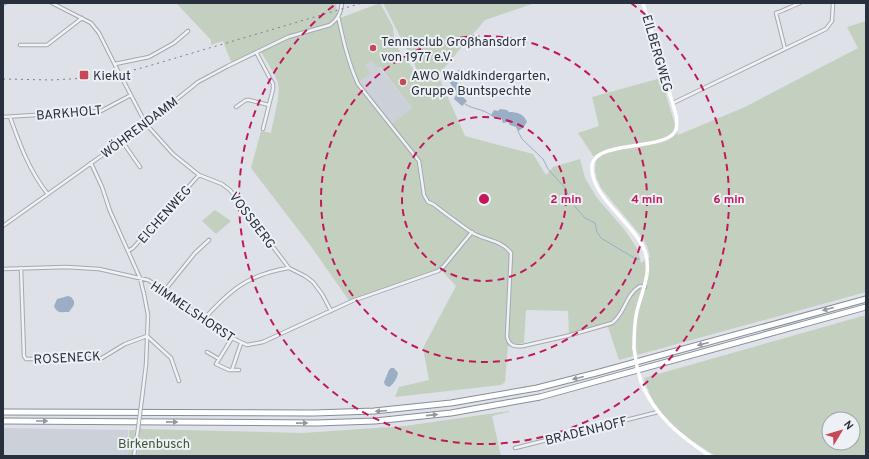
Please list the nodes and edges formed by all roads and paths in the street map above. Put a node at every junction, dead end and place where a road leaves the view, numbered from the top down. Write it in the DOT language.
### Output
graph roads {
  1 [pos="52,3"];
  2 [pos="342,3"];
  3 [pos="644,3"];
  4 [pos="800,3"];
  5 [pos="833,3"];
  6 [pos="338,16"];
  7 [pos="82,18"];
  8 [pos="188,31"];
  9 [pos="20,45"];
  10 [pos="785,49"];
  11 [pos="256,52"];
  12 [pos="116,65"];
  13 [pos="131,96"];
  14 [pos="672,103"];
  15 [pos="269,105"];
  16 [pos="236,107"];
  17 [pos="3,117"];
  18 [pos="10,117"];
  19 [pos="146,124"];
  20 [pos="263,130"];
  21 [pos="122,141"];
  22 [pos="91,163"];
  23 [pos="140,167"];
  24 [pos="199,175"];
  25 [pos="48,193"];
  26 [pos="3,226"];
  27 [pos="472,232"];
  28 [pos="209,240"];
  29 [pos="128,251"];
  30 [pos="21,268"];
  31 [pos="288,268"];
  32 [pos="3,269"];
  33 [pos="140,278"];
  34 [pos="645,287"];
  35 [pos="165,290"];
  36 [pos="866,299"];
  37 [pos="866,308"];
  38 [pos="331,311"];
  39 [pos="204,319"];
  40 [pos="147,336"];
  41 [pos="232,338"];
  42 [pos="241,343"];
  43 [pos="207,352"];
  44 [pos="219,359"];
  45 [pos="232,370"];
  46 [pos="239,370"];
  47 [pos="179,381"];
  48 [pos="3,412"];
  49 [pos="658,412"];
  50 [pos="3,421"];
  51 [pos="515,448"];
  52 [pos="134,456"];
  53 [pos="710,456"];
  1 -- 7 [label="street, VOSSBERG"];
  2 -- 6 [label="street"];
  3 -- 14 [label="main road, EILBERGWEG"];
  4 -- 10 [label="street"];
  5 -- 10 [label="street"];
  6 -- 11 [label="street, WÖHRENDAMM"];
  6 -- 27 [label="street"];
  7 -- 9 [label="street"];
  7 -- 12 [label="street, VOSSBERG"];
  8 -- 12 [label="street"];
  10 -- 14 [label="street"];
  11 -- 15 [label="street"];
  11 -- 19 [label="street, WÖHRENDAMM"];
  12 -- 13 [label="street, VOSSBERG, bridge"];
  13 -- 18 [label="street, BARKHOLT"];
  13 -- 19 [label="street, VOSSBERG"];
  14 -- 34 [label="main road, EILBERGWEG"];
  15 -- 16 [label="street"];
  15 -- 20 [label="street"];
  17 -- 18 [label="street, BARKHOLT"];
  18 -- 25 [label="street"];
  19 -- 21 [label="street, WÖHRENDAMM"];
  19 -- 24 [label="street, VOSSBERG"];
  21 -- 22 [label="street, WÖHRENDAMM"];
  21 -- 23 [label="street"];
  22 -- 25 [label="street"];
  22 -- 29 [label="street, WÖHRENDAMM"];
  24 -- 29 [label="street, EICHENWEG"];
  24 -- 31 [label="street, VOSSBERG"];
  25 -- 26 [label="street"];
  27 -- 34 [label="street"];
  27 -- 38 [label="street, HIMMELSHORST"];
  28 -- 35 [label="street"];
  29 -- 33 [label="street, WÖHRENDAMM"];
  30 -- 32 [label="street, HIMMELSHORST"];
  30 -- 33 [label="street, HIMMELSHORST"];
  30 -- 40 [label="street, ROSENECK"];
  31 -- 38 [label="street, VOSSBERG"];
  31 -- 39 [label="street"];
  33 -- 35 [label="street, HIMMELSHORST"];
  33 -- 40 [label="street, WÖHRENDAMM"];
  34 -- 49 [label="main road, bridge"];
  35 -- 39 [label="street, HIMMELSHORST"];
  36 -- 48 [label="highway, one-way"];
  50 -- 37 [label="highway, one-way"];
  38 -- 42 [label="street, HIMMELSHORST"];
  39 -- 41 [label="street, HIMMELSHORST"];
  40 -- 47 [label="street"];
  40 -- 52 [label="street, WÖHRENDAMM, bridge"];
  41 -- 42 [label="street, HIMMELSHORST"];
  41 -- 44 [label="street"];
  42 -- 45 [label="street"];
  43 -- 44 [label="street"];
  44 -- 45 [label="street"];
  45 -- 46 [label="street"];
  49 -- 51 [label="street, BRADENHOFF"];
  49 -- 53 [label="main road"];
}
